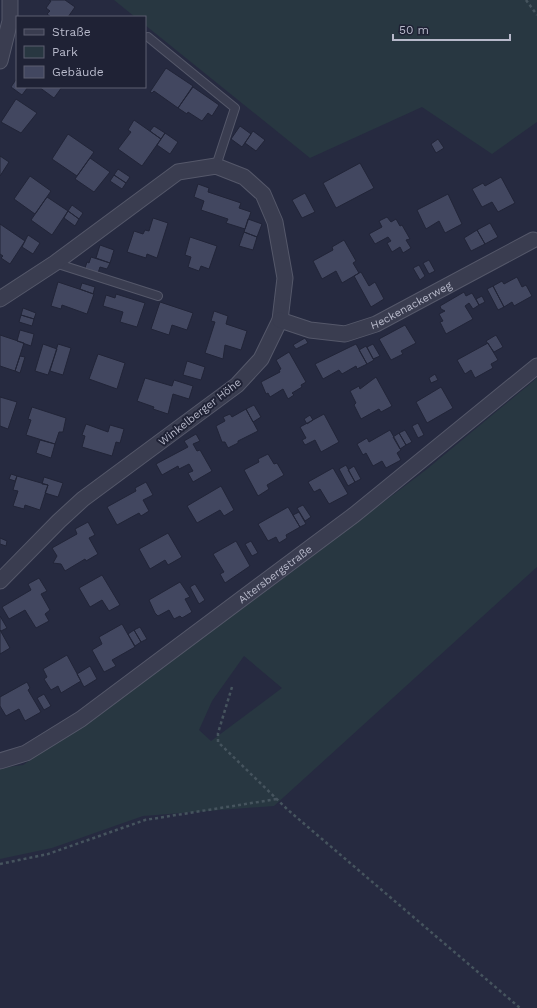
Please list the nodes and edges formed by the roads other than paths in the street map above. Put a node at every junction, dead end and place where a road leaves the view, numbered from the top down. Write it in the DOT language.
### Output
graph roads {
  1 [pos="10,0"];
  2 [pos="148,38"];
  3 [pos="0,61"];
  4 [pos="216,166"];
  5 [pos="533,240"];
  6 [pos="54,263"];
  7 [pos="158,296"];
  8 [pos="0,299"];
  9 [pos="280,320"];
  10 [pos="537,366"];
  11 [pos="0,580"];
  12 [pos="0,761"];
  1 -- 3 [label="street"];
  2 -- 4 [label="lane"];
  4 -- 6 [label="street"];
  4 -- 9 [label="street, Winkelberger Höhe"];
  5 -- 9 [label="street, Heckenackerweg"];
  6 -- 7 [label="lane"];
  6 -- 8 [label="street"];
  9 -- 11 [label="street, Winkelberger Höhe"];
  10 -- 12 [label="street, Altersbergstraße"];
}
